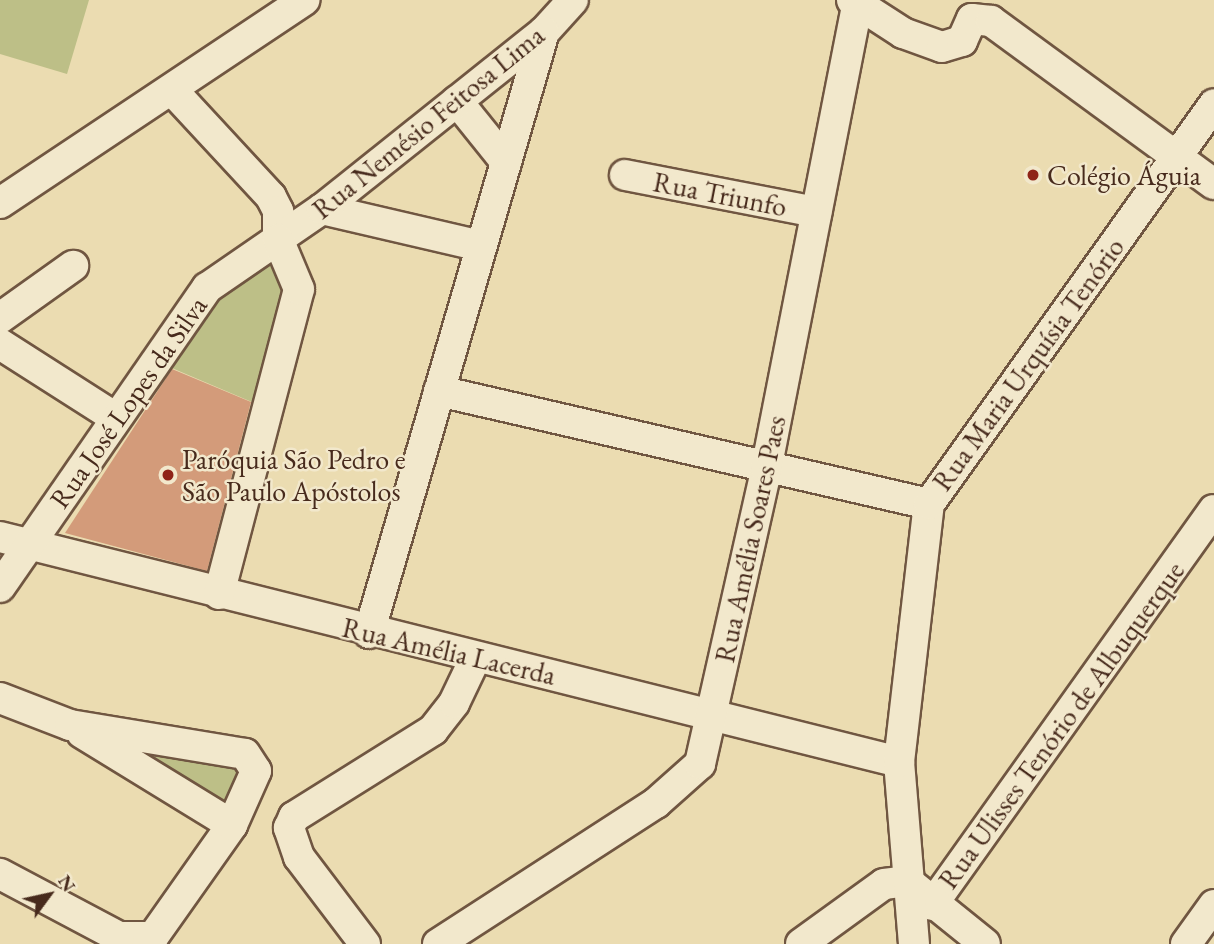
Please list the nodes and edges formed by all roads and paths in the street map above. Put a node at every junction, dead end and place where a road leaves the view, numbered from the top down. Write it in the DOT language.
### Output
graph roads {
  1 [pos="304,0"];
  2 [pos="573,0"];
  3 [pos="856,1"];
  4 [pos="544,32"];
  5 [pos="173,91"];
  6 [pos="457,101"];
  7 [pos="1214,104"];
  8 [pos="1178,156"];
  9 [pos="506,162"];
  10 [pos="625,175"];
  11 [pos="1214,184"];
  12 [pos="0,203"];
  13 [pos="322,209"];
  14 [pos="816,212"];
  15 [pos="278,239"];
  16 [pos="481,246"];
  17 [pos="73,266"];
  18 [pos="0,318"];
  19 [pos="0,344"];
  20 [pos="439,391"];
  21 [pos="114,418"];
  22 [pos="766,470"];
  23 [pos="929,504"];
  24 [pos="1214,510"];
  25 [pos="0,537"];
  26 [pos="28,547"];
  27 [pos="0,587"];
  28 [pos="219,594"];
  29 [pos="369,633"];
  30 [pos="475,659"];
  31 [pos="0,698"];
  32 [pos="712,712"];
  33 [pos="70,725"];
  34 [pos="899,762"];
  35 [pos="232,825"];
  36 [pos="0,874"];
  37 [pos="907,881"];
  38 [pos="932,905"];
  39 [pos="1214,905"];
  40 [pos="365,944"];
  41 [pos="438,944"];
  42 [pos="801,944"];
  43 [pos="914,944"];
  44 [pos="985,944"];
  45 [pos="1186,944"];
  1 -- 5 [label="street"];
  2 -- 4 [label="street, Rua Nemésio Feitosa Lima"];
  3 -- 8 [label="street"];
  3 -- 14 [label="street, Rua Amélia Soares Paes"];
  4 -- 6 [label="street, Rua Nemésio Feitosa Lima"];
  4 -- 9 [label="street"];
  5 -- 12 [label="street"];
  5 -- 15 [label="street"];
  6 -- 9 [label="street"];
  6 -- 13 [label="street, Rua Nemésio Feitosa Lima"];
  7 -- 8 [label="street, Rua Maria Urquísia Tenório"];
  8 -- 11 [label="street"];
  8 -- 23 [label="street, Rua Maria Urquísia Tenório"];
  9 -- 16 [label="street"];
  10 -- 14 [label="street, Rua Triunfo"];
  13 -- 15 [label="street, Rua Nemésio Feitosa Lima"];
  13 -- 16 [label="street"];
  14 -- 22 [label="street, Rua Amélia Soares Paes"];
  15 -- 21 [label="street, Rua José Lopes da Silva"];
  15 -- 28 [label="street"];
  16 -- 20 [label="street"];
  17 -- 18 [label="street"];
  19 -- 21 [label="street"];
  20 -- 22 [label="street"];
  20 -- 29 [label="street"];
  21 -- 26 [label="street, Rua José Lopes da Silva"];
  22 -- 23 [label="street"];
  22 -- 32 [label="street, Rua Amélia Soares Paes"];
  23 -- 34 [label="street, Rua Maria Urquísia Tenório"];
  24 -- 38 [label="street, Rua Ulisses Tenório de Albuquerque"];
  25 -- 26 [label="street, Rua Amélia Lacerda"];
  26 -- 27 [label="street, Rua José Lopes da Silva"];
  26 -- 28 [label="street, Rua Amélia Lacerda"];
  28 -- 29 [label="street, Rua Amélia Lacerda"];
  29 -- 30 [label="street, Rua Amélia Lacerda"];
  30 -- 32 [label="street, Rua Amélia Lacerda"];
  30 -- 40 [label="street"];
  31 -- 33 [label="street"];
  32 -- 34 [label="street, Rua Amélia Lacerda"];
  32 -- 41 [label="street, Rua Amélia Soares Paes"];
  33 -- 35 [label="street"];
  33 -- 35 [label="street"];
  34 -- 37 [label="street, Rua Maria Urquísia Tenório"];
  35 -- 36 [label="street"];
  37 -- 38 [label="street"];
  37 -- 42 [label="street"];
  37 -- 43 [label="street, Rua Maria Urquísia Tenório"];
  38 -- 44 [label="street"];
  39 -- 45 [label="street"];
}
